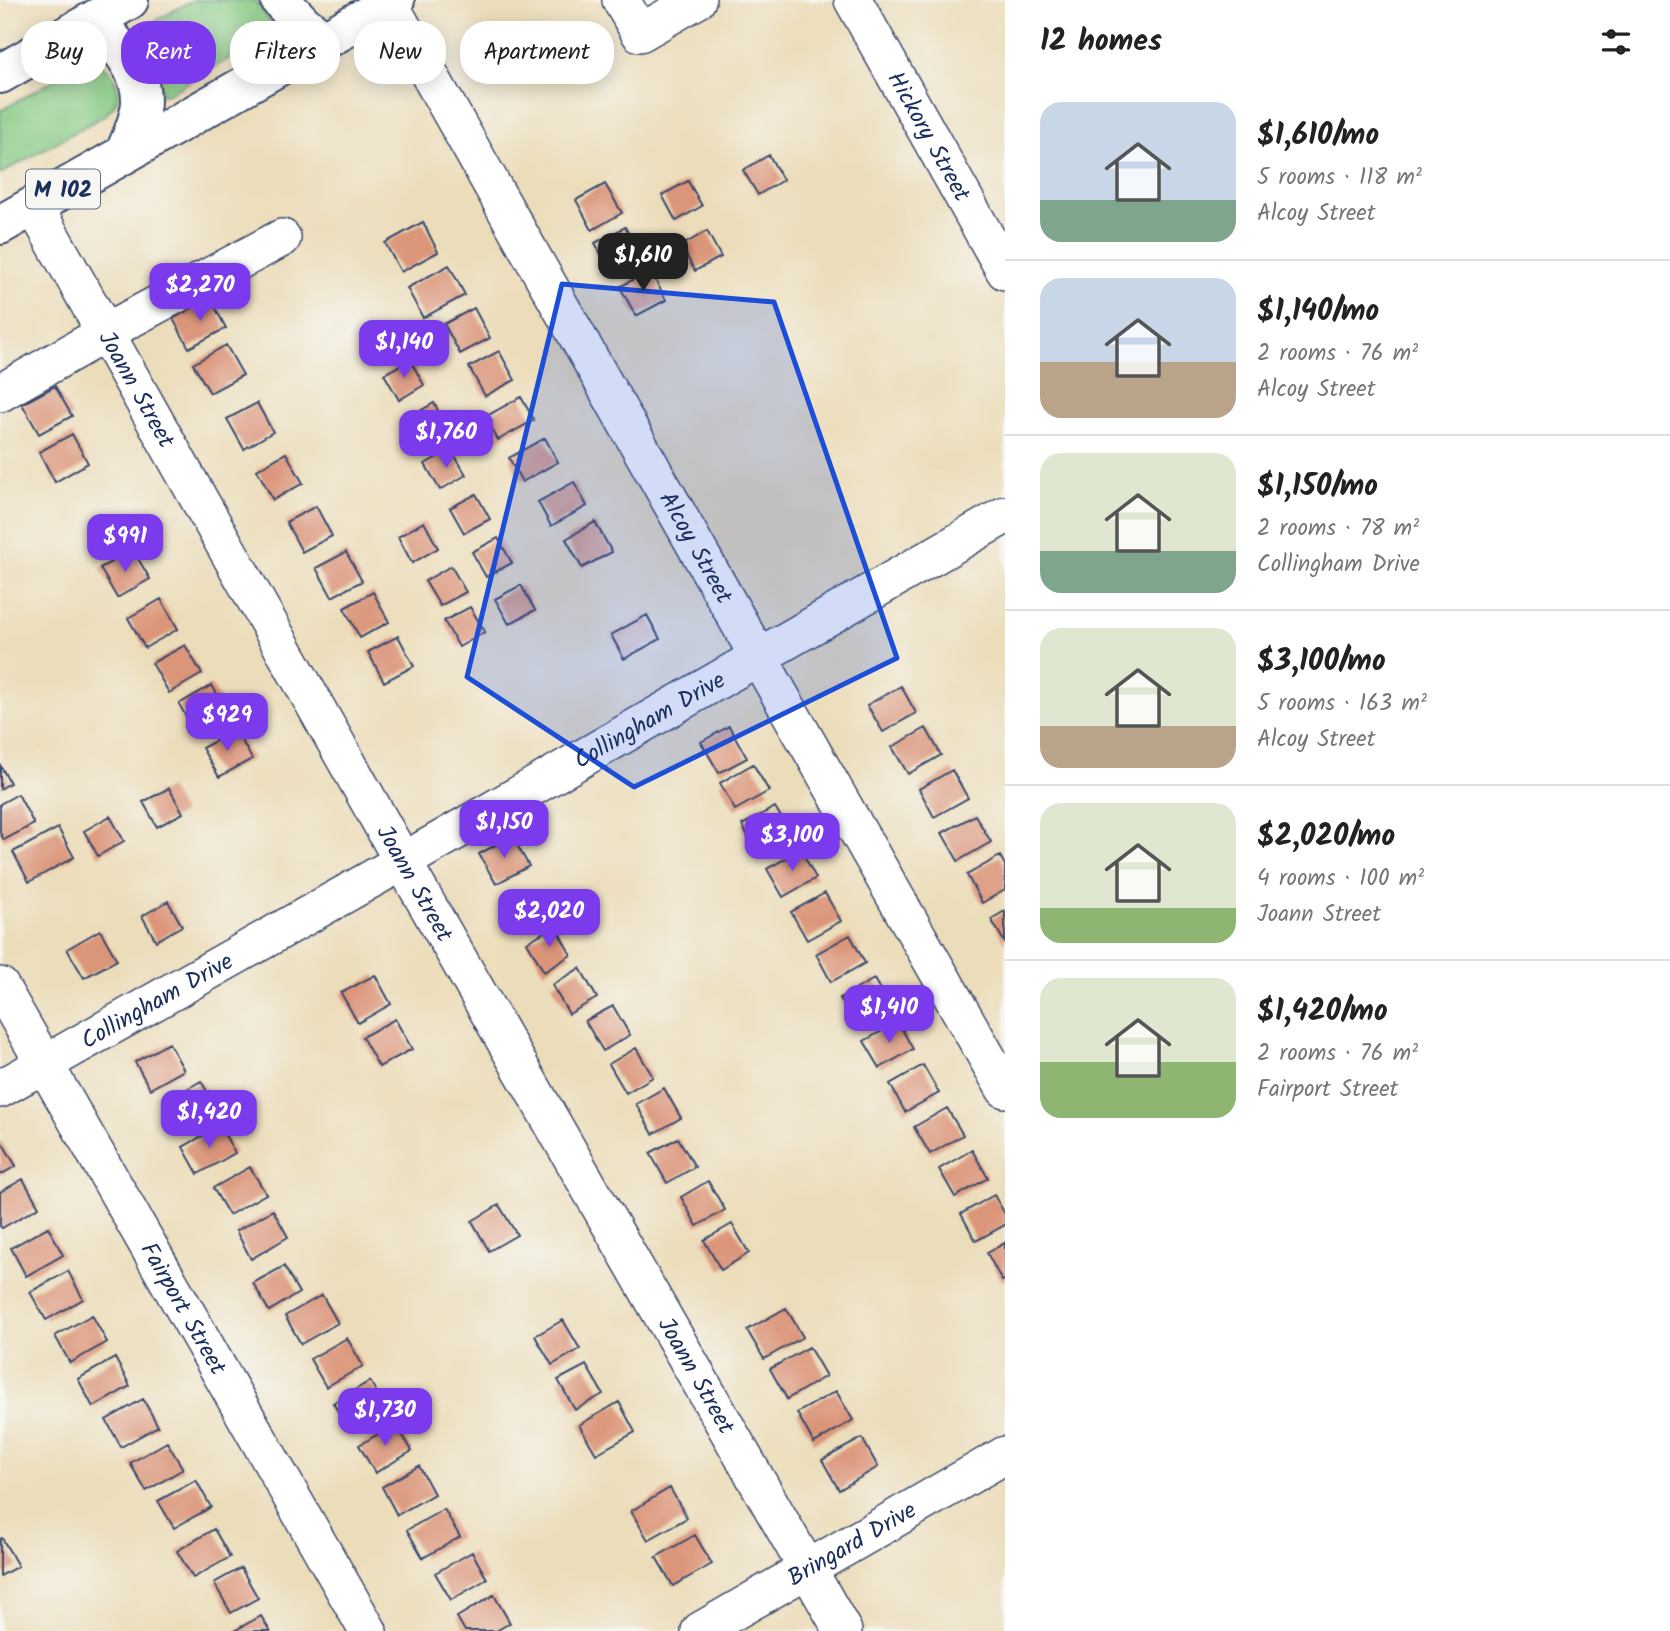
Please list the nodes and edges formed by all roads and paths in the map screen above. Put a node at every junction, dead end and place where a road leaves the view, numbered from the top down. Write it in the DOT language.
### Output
graph roads {
  1 [pos="129,0"];
  2 [pos="281,0"];
  3 [pos="621,0"];
  4 [pos="697,0"];
  5 [pos="853,0"];
  6 [pos="392,2"];
  7 [pos="88,10"];
  8 [pos="300,21"];
  9 [pos="340,31"];
  10 [pos="0,74"];
  11 [pos="247,84"];
  12 [pos="125,153"];
  13 [pos="34,206"];
  14 [pos="0,225"];
  15 [pos="282,238"];
  16 [pos="1005,271"];
  17 [pos="105,333"];
  18 [pos="0,393"];
  19 [pos="1005,515"];
  20 [pos="759,657"];
  21 [pos="403,862"];
  22 [pos="0,986"];
  23 [pos="44,1063"];
  24 [pos="0,1089"];
  25 [pos="1005,1089"];
  26 [pos="1005,1455"];
  27 [pos="807,1569"];
  28 [pos="368,1631"];
  29 [pos="699,1631"];
  30 [pos="843,1631"];
  1 -- 7 [label="highway"];
  2 -- 8 [label="highway"];
  3 -- 4 [label="street"];
  5 -- 16 [label="street, Hickory Street"];
  6 -- 9 [label="highway, M 102"];
  6 -- 20 [label="street, Alcoy Street"];
  7 -- 10 [label="highway"];
  7 -- 12 [label="highway"];
  11 -- 12 [label="highway, M 102"];
  12 -- 13 [label="highway, M 102"];
  13 -- 14 [label="highway, M 102"];
  13 -- 17 [label="street, Joann Street"];
  15 -- 17 [label="street"];
  17 -- 18 [label="street"];
  17 -- 21 [label="street, Joann Street"];
  19 -- 20 [label="street, Collingham Drive"];
  20 -- 21 [label="street, Collingham Drive"];
  20 -- 25 [label="street, Alcoy Street"];
  21 -- 23 [label="street, Collingham Drive"];
  21 -- 27 [label="street, Joann Street"];
  22 -- 23 [label="street, Fairport Street"];
  23 -- 24 [label="street, Collingham Drive"];
  23 -- 28 [label="street, Fairport Street"];
  26 -- 27 [label="street, Bringard Drive"];
  27 -- 29 [label="street, Bringard Drive"];
  27 -- 30 [label="street, Joann Street"];
}
